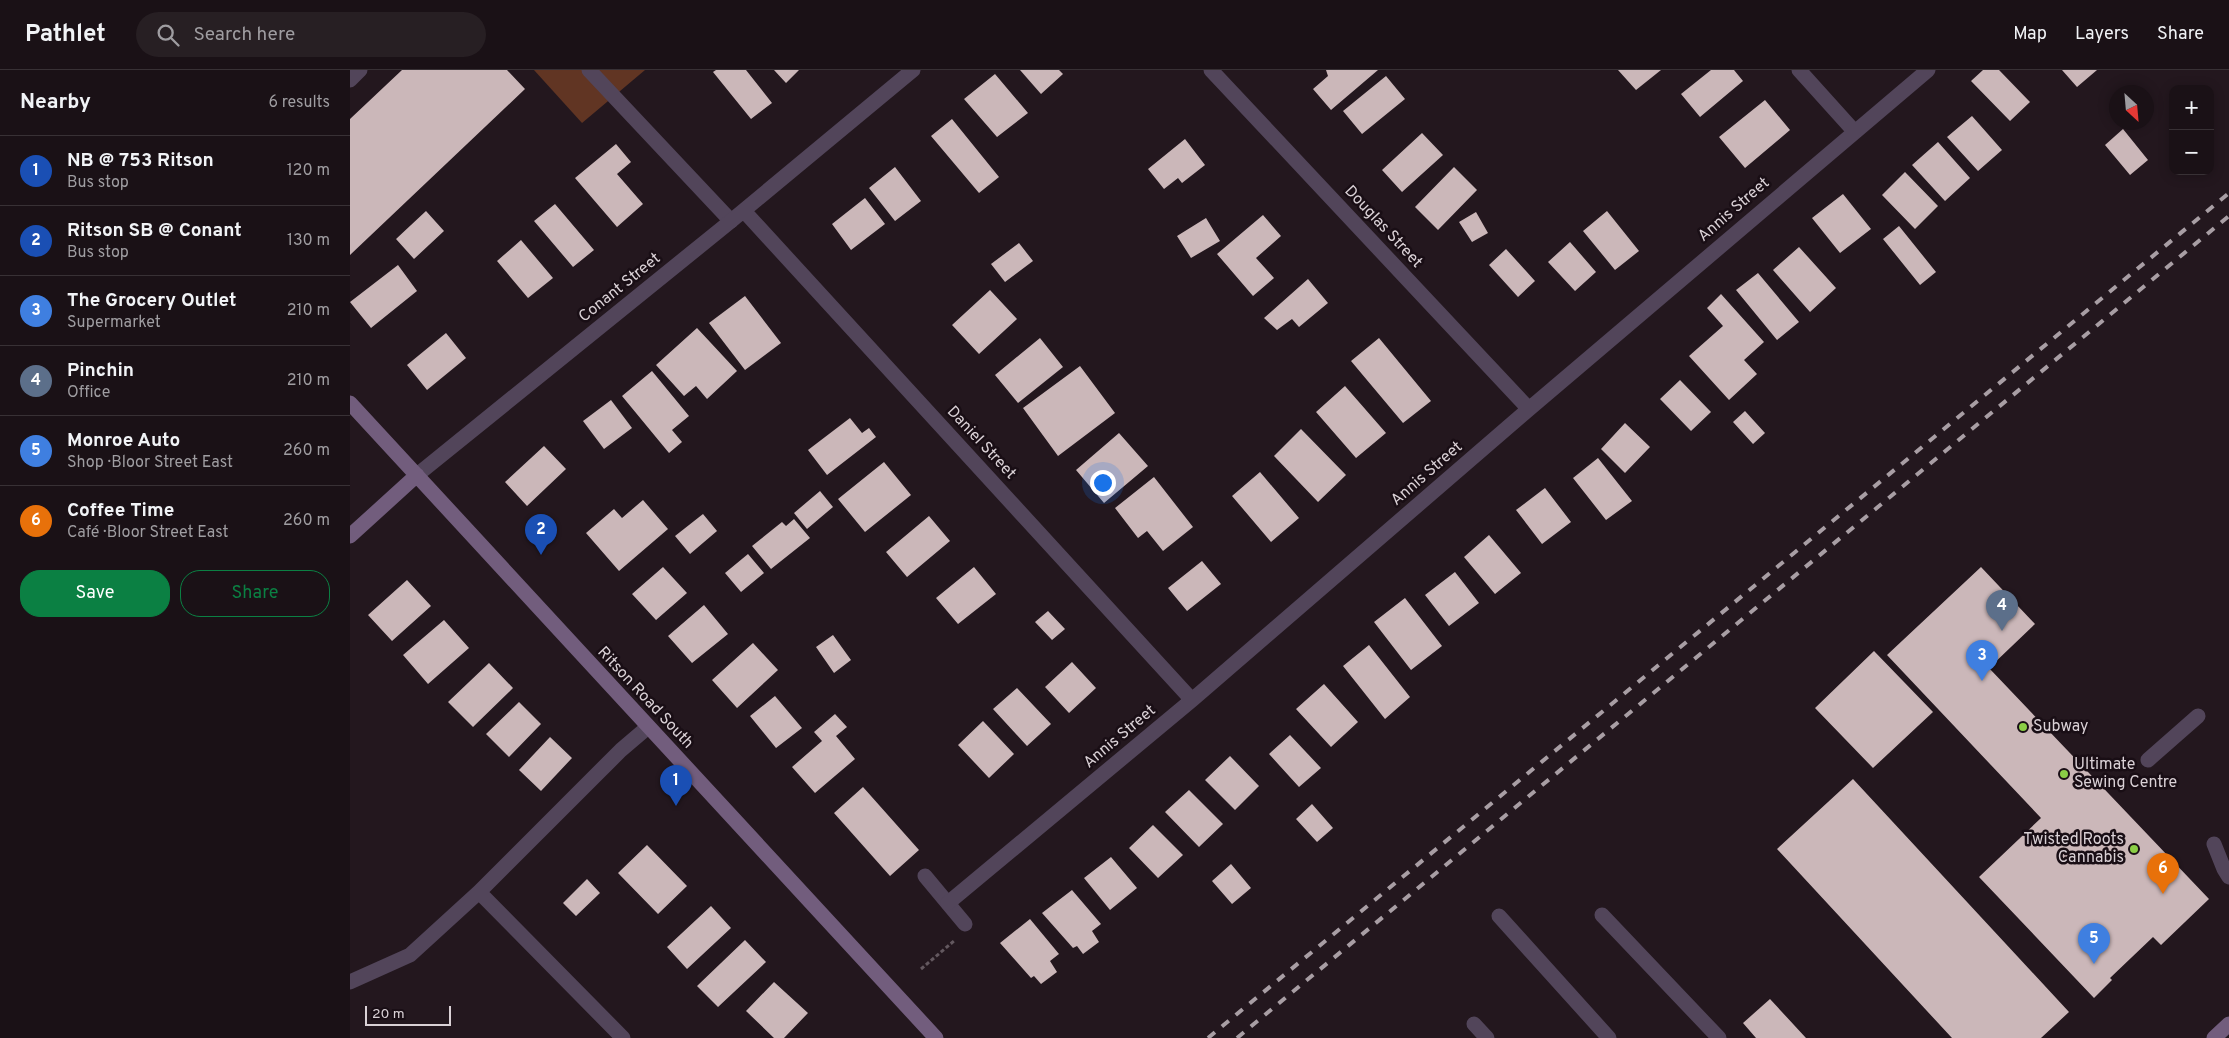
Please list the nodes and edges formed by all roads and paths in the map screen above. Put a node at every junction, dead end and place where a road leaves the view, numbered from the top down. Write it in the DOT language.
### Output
graph roads {
  1 [pos="360,70"];
  2 [pos="590,70"];
  3 [pos="913,70"];
  4 [pos="1211,70"];
  5 [pos="1799,70"];
  6 [pos="1928,70"];
  7 [pos="350,80"];
  8 [pos="1854,131"];
  9 [pos="744,211"];
  10 [pos="731,221"];
  11 [pos="350,403"];
  12 [pos="1529,409"];
  13 [pos="418,475"];
  14 [pos="350,536"];
  15 [pos="1192,700"];
  16 [pos="2198,716"];
  17 [pos="648,727"];
  18 [pos="2148,760"];
  19 [pos="2229,848"];
  20 [pos="925,876"];
  21 [pos="2229,877"];
  22 [pos="479,892"];
  23 [pos="948,903"];
  24 [pos="1602,915"];
  25 [pos="1499,916"];
  26 [pos="963,930"];
  27 [pos="921,969"];
  28 [pos="350,982"];
  29 [pos="1474,1024"];
  30 [pos="2229,1024"];
  31 [pos="624,1038"];
  32 [pos="936,1038"];
  33 [pos="1487,1038"];
  34 [pos="1609,1038"];
  35 [pos="1719,1038"];
  36 [pos="2214,1038"];
  1 -- 7 [label="street"];
  2 -- 10 [label="street"];
  3 -- 9 [label="street, Conant Street"];
  4 -- 12 [label="street, Douglas Street"];
  5 -- 8 [label="street"];
  6 -- 8 [label="street, Annis Street"];
  8 -- 12 [label="street, Annis Street"];
  9 -- 10 [label="street, Conant Street"];
  9 -- 15 [label="street, Daniel Street"];
  10 -- 13 [label="street, Conant Street"];
  11 -- 13 [label="main road, Ritson Road South"];
  12 -- 15 [label="street, Annis Street"];
  13 -- 14 [label="main road, Conant Street"];
  13 -- 17 [label="main road, Ritson Road South"];
  15 -- 23 [label="street, Annis Street"];
  16 -- 18 [label="street"];
  17 -- 22 [label="street"];
  17 -- 32 [label="main road, Ritson Road South"];
  19 -- 21 [label="street"];
  20 -- 23 [label="street"];
  22 -- 28 [label="street"];
  22 -- 31 [label="street"];
  23 -- 26 [label="street"];
  24 -- 35 [label="street"];
  25 -- 34 [label="street"];
  26 -- 27 [label="path"];
  29 -- 33 [label="street"];
  30 -- 36 [label="main road"];
}
